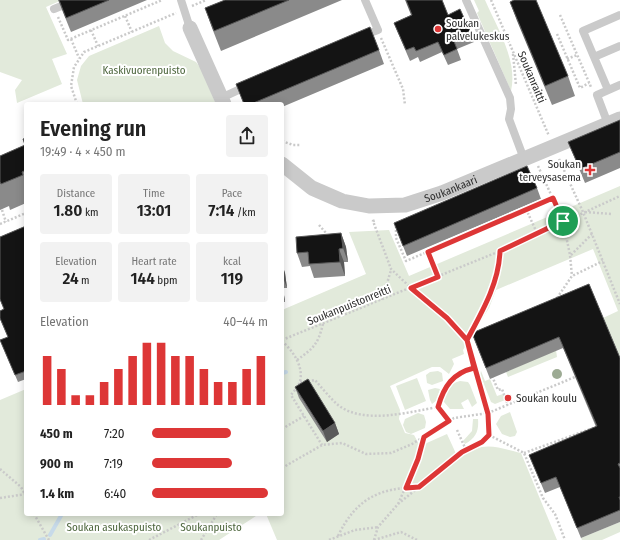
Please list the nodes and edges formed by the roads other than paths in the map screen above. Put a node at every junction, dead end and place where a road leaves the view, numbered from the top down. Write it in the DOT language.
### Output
graph roads {
  1 [pos="76,0"];
  2 [pos="181,0"];
  3 [pos="365,0"];
  4 [pos="466,0"];
  5 [pos="54,9"];
  6 [pos="620,15"];
  7 [pos="190,28"];
  8 [pos="356,39"];
  9 [pos="620,46"];
  10 [pos="594,57"];
  11 [pos="258,82"];
  12 [pos="620,85"];
  13 [pos="606,91"];
  14 [pos="223,101"];
  15 [pos="614,121"];
  16 [pos="530,160"];
  17 [pos="284,166"];
  1 -- 5 [label="lane"];
  2 -- 7 [label="lane"];
  3 -- 8 [label="lane"];
  4 -- 16 [label="lane"];
  6 -- 10 [label="lane"];
  7 -- 14 [label="street"];
  9 -- 10 [label="lane"];
  10 -- 13 [label="lane"];
  11 -- 14 [label="lane"];
  12 -- 13 [label="lane"];
  13 -- 15 [label="lane"];
  15 -- 16 [label="street, Soukankaari"];
  16 -- 17 [label="street, Soukankaari"];
}
